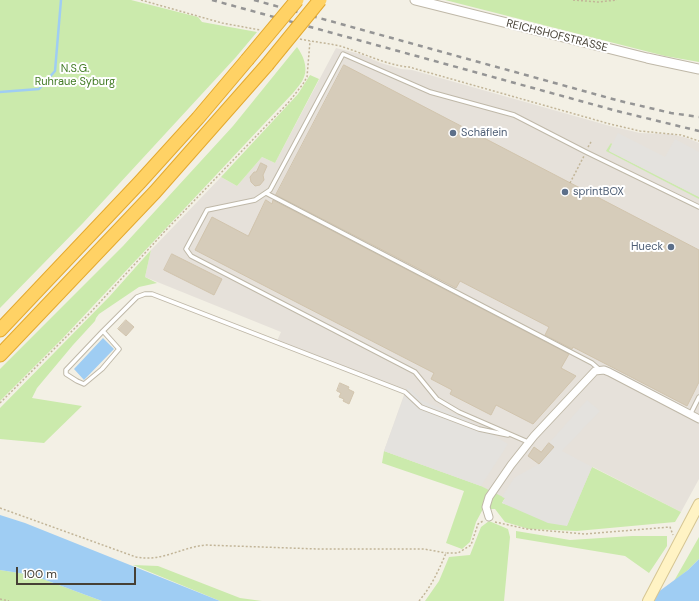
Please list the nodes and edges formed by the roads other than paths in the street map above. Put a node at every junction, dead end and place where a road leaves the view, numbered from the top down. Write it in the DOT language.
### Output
graph roads {
  1 [pos="296,0"];
  2 [pos="320,0"];
  3 [pos="415,0"];
  4 [pos="699,69"];
  5 [pos="266,193"];
  6 [pos="699,207"];
  7 [pos="0,330"];
  8 [pos="103,331"];
  9 [pos="0,355"];
  10 [pos="600,370"];
  11 [pos="699,397"];
  12 [pos="690,415"];
  13 [pos="699,419"];
  14 [pos="515,436"];
  15 [pos="528,442"];
  16 [pos="699,504"];
  17 [pos="489,516"];
  18 [pos="648,601"];
  1 -- 7 [label="highway, bridge"];
  2 -- 9 [label="highway, bridge"];
  3 -- 4 [label="street, REICHSHOFSTRASSE"];
  5 -- 6 [label="lane"];
  5 -- 10 [label="lane"];
  5 -- 14 [label="lane"];
  8 -- 8 [label="lane"];
  8 -- 14 [label="lane"];
  10 -- 12 [label="street"];
  10 -- 15 [label="street"];
  11 -- 12 [label="lane"];
  12 -- 13 [label="street"];
  14 -- 15 [label="lane"];
  15 -- 17 [label="street"];
  16 -- 18 [label="main road"];
}
